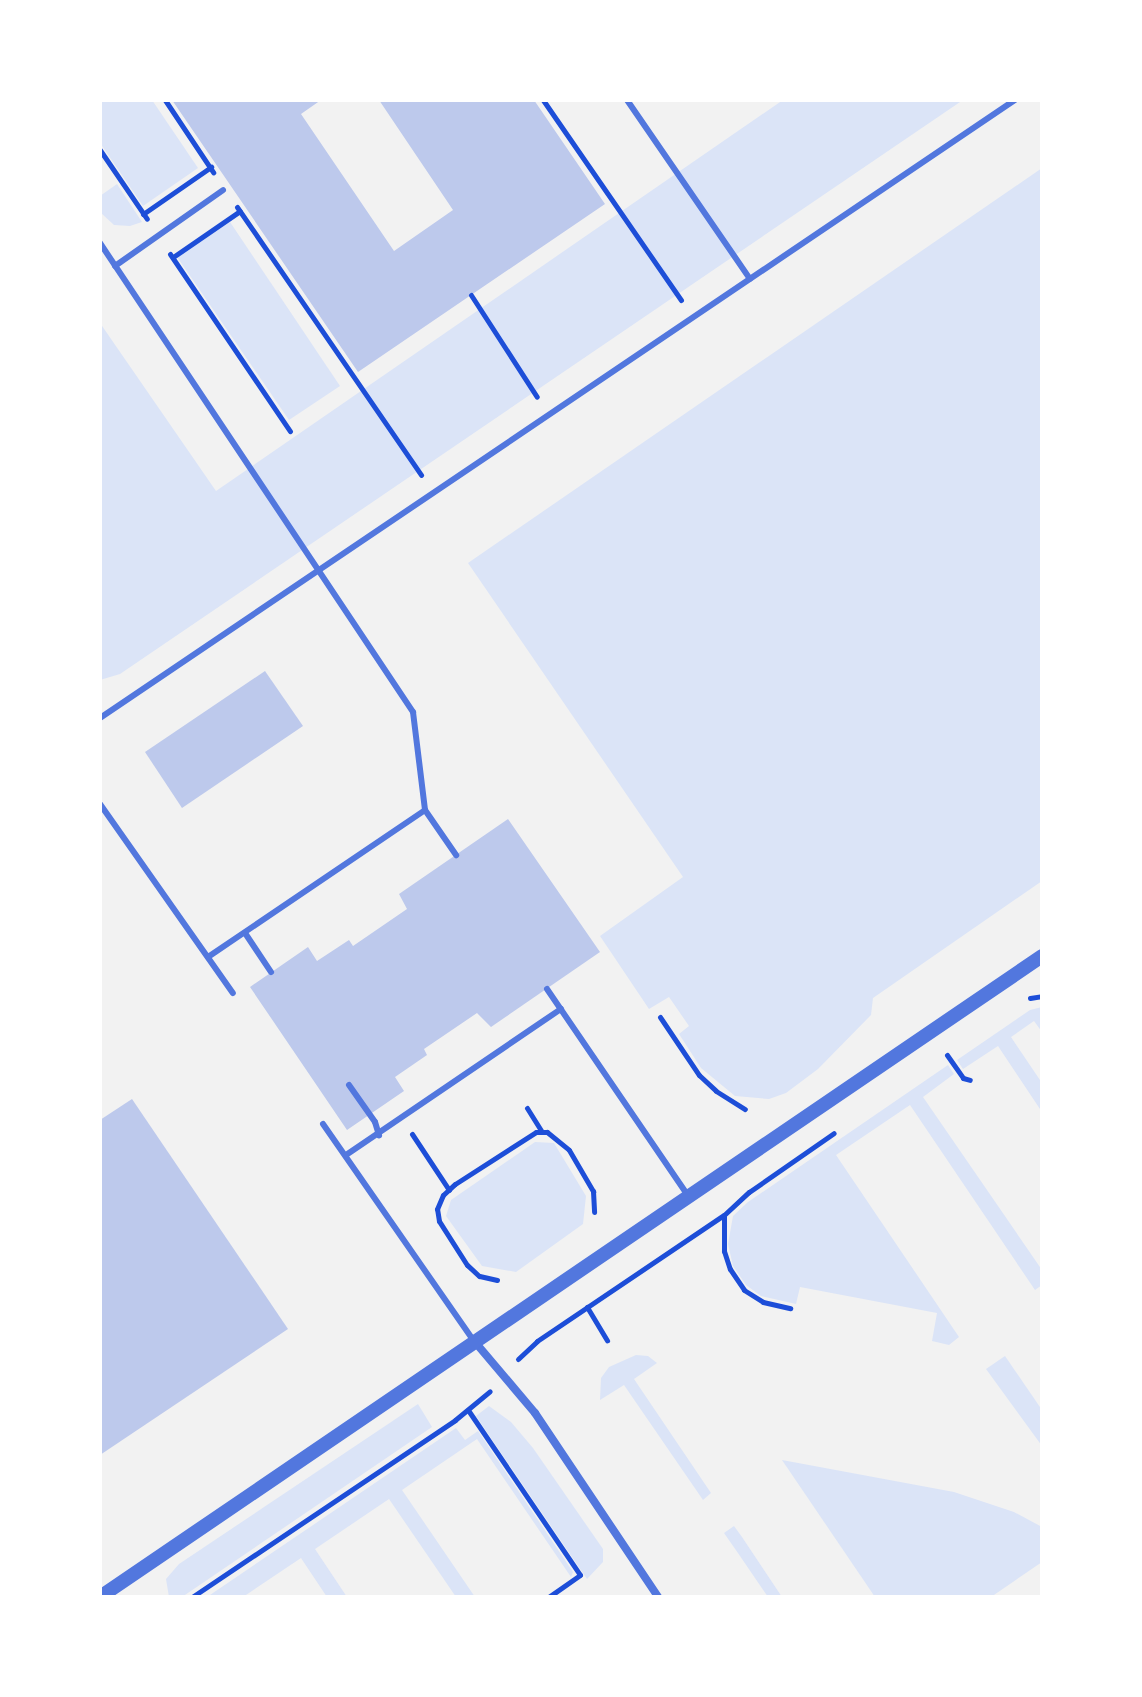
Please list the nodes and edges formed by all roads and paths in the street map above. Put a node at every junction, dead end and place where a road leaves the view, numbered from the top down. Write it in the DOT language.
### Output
graph roads {
  1 [pos="165,100"];
  2 [pos="543,100"];
  3 [pos="627,100"];
  4 [pos="1015,100"];
  5 [pos="100,150"];
  6 [pos="211,167"];
  7 [pos="223,190"];
  8 [pos="240,211"];
  9 [pos="143,214"];
  10 [pos="159,238"];
  11 [pos="100,243"];
  12 [pos="173,257"];
  13 [pos="115,266"];
  14 [pos="750,279"];
  15 [pos="471,295"];
  16 [pos="693,317"];
  17 [pos="549,415"];
  18 [pos="290,431"];
  19 [pos="434,492"];
  20 [pos="317,572"];
  21 [pos="100,718"];
  22 [pos="100,804"];
  23 [pos="425,810"];
  24 [pos="456,855"];
  25 [pos="245,933"];
  26 [pos="1042,956"];
  27 [pos="208,957"];
  28 [pos="271,972"];
  29 [pos="547,989"];
  30 [pos="233,993"];
  31 [pos="1042,996"];
  32 [pos="1020,1005"];
  33 [pos="561,1009"];
  34 [pos="660,1017"];
  35 [pos="959,1047"];
  36 [pos="947,1055"];
  37 [pos="934,1064"];
  38 [pos="970,1080"];
  39 [pos="349,1085"];
  40 [pos="527,1108"];
  41 [pos="745,1109"];
  42 [pos="402,1119"];
  43 [pos="323,1124"];
  44 [pos="844,1126"];
  45 [pos="542,1132"];
  46 [pos="379,1135"];
  47 [pos="346,1155"];
  48 [pos="449,1190"];
  49 [pos="688,1196"];
  50 [pos="594,1212"];
  51 [pos="724,1215"];
  52 [pos="497,1280"];
  53 [pos="587,1307"];
  54 [pos="790,1308"];
  55 [pos="607,1340"];
  56 [pos="475,1342"];
  57 [pos="502,1377"];
  58 [pos="468,1410"];
  59 [pos="100,1597"];
  60 [pos="192,1597"];
  61 [pos="548,1597"];
  62 [pos="658,1597"];
  1 -- 6 [label="path"];
  2 -- 16 [label="path"];
  3 -- 14 [label="lane"];
  4 -- 14 [label="lane"];
  5 -- 9 [label="path"];
  6 -- 7 [label="path"];
  6 -- 9 [label="path"];
  7 -- 8 [label="path"];
  7 -- 10 [label="lane"];
  8 -- 12 [label="path"];
  8 -- 19 [label="path"];
  9 -- 10 [label="path"];
  10 -- 12 [label="path"];
  10 -- 13 [label="lane"];
  11 -- 13 [label="lane"];
  12 -- 18 [label="path"];
  13 -- 20 [label="lane"];
  14 -- 16 [label="lane"];
  15 -- 17 [label="path"];
  16 -- 17 [label="lane"];
  17 -- 19 [label="lane"];
  19 -- 20 [label="lane"];
  20 -- 21 [label="lane"];
  20 -- 23 [label="lane"];
  22 -- 27 [label="lane"];
  23 -- 24 [label="lane"];
  23 -- 25 [label="lane"];
  25 -- 27 [label="lane"];
  25 -- 28 [label="lane"];
  26 -- 49 [label="street"];
  27 -- 30 [label="lane"];
  29 -- 33 [label="lane"];
  31 -- 32 [label="path"];
  33 -- 42 [label="lane"];
  33 -- 49 [label="lane"];
  34 -- 41 [label="path"];
  35 -- 36 [label="path"];
  36 -- 37 [label="path"];
  36 -- 38 [label="path"];
  39 -- 46 [label="lane"];
  40 -- 45 [label="path"];
  42 -- 46 [label="lane"];
  42 -- 48 [label="path"];
  43 -- 47 [label="lane"];
  44 -- 51 [label="path"];
  45 -- 48 [label="path"];
  45 -- 50 [label="path"];
  46 -- 47 [label="lane"];
  47 -- 56 [label="lane"];
  48 -- 52 [label="path"];
  49 -- 56 [label="street"];
  51 -- 53 [label="path"];
  51 -- 54 [label="path"];
  53 -- 55 [label="path"];
  53 -- 57 [label="path"];
  56 -- 57 [label="street"];
  56 -- 59 [label="street"];
  57 -- 58 [label="path"];
  57 -- 62 [label="street"];
  58 -- 60 [label="path"];
  58 -- 61 [label="path"];
}
